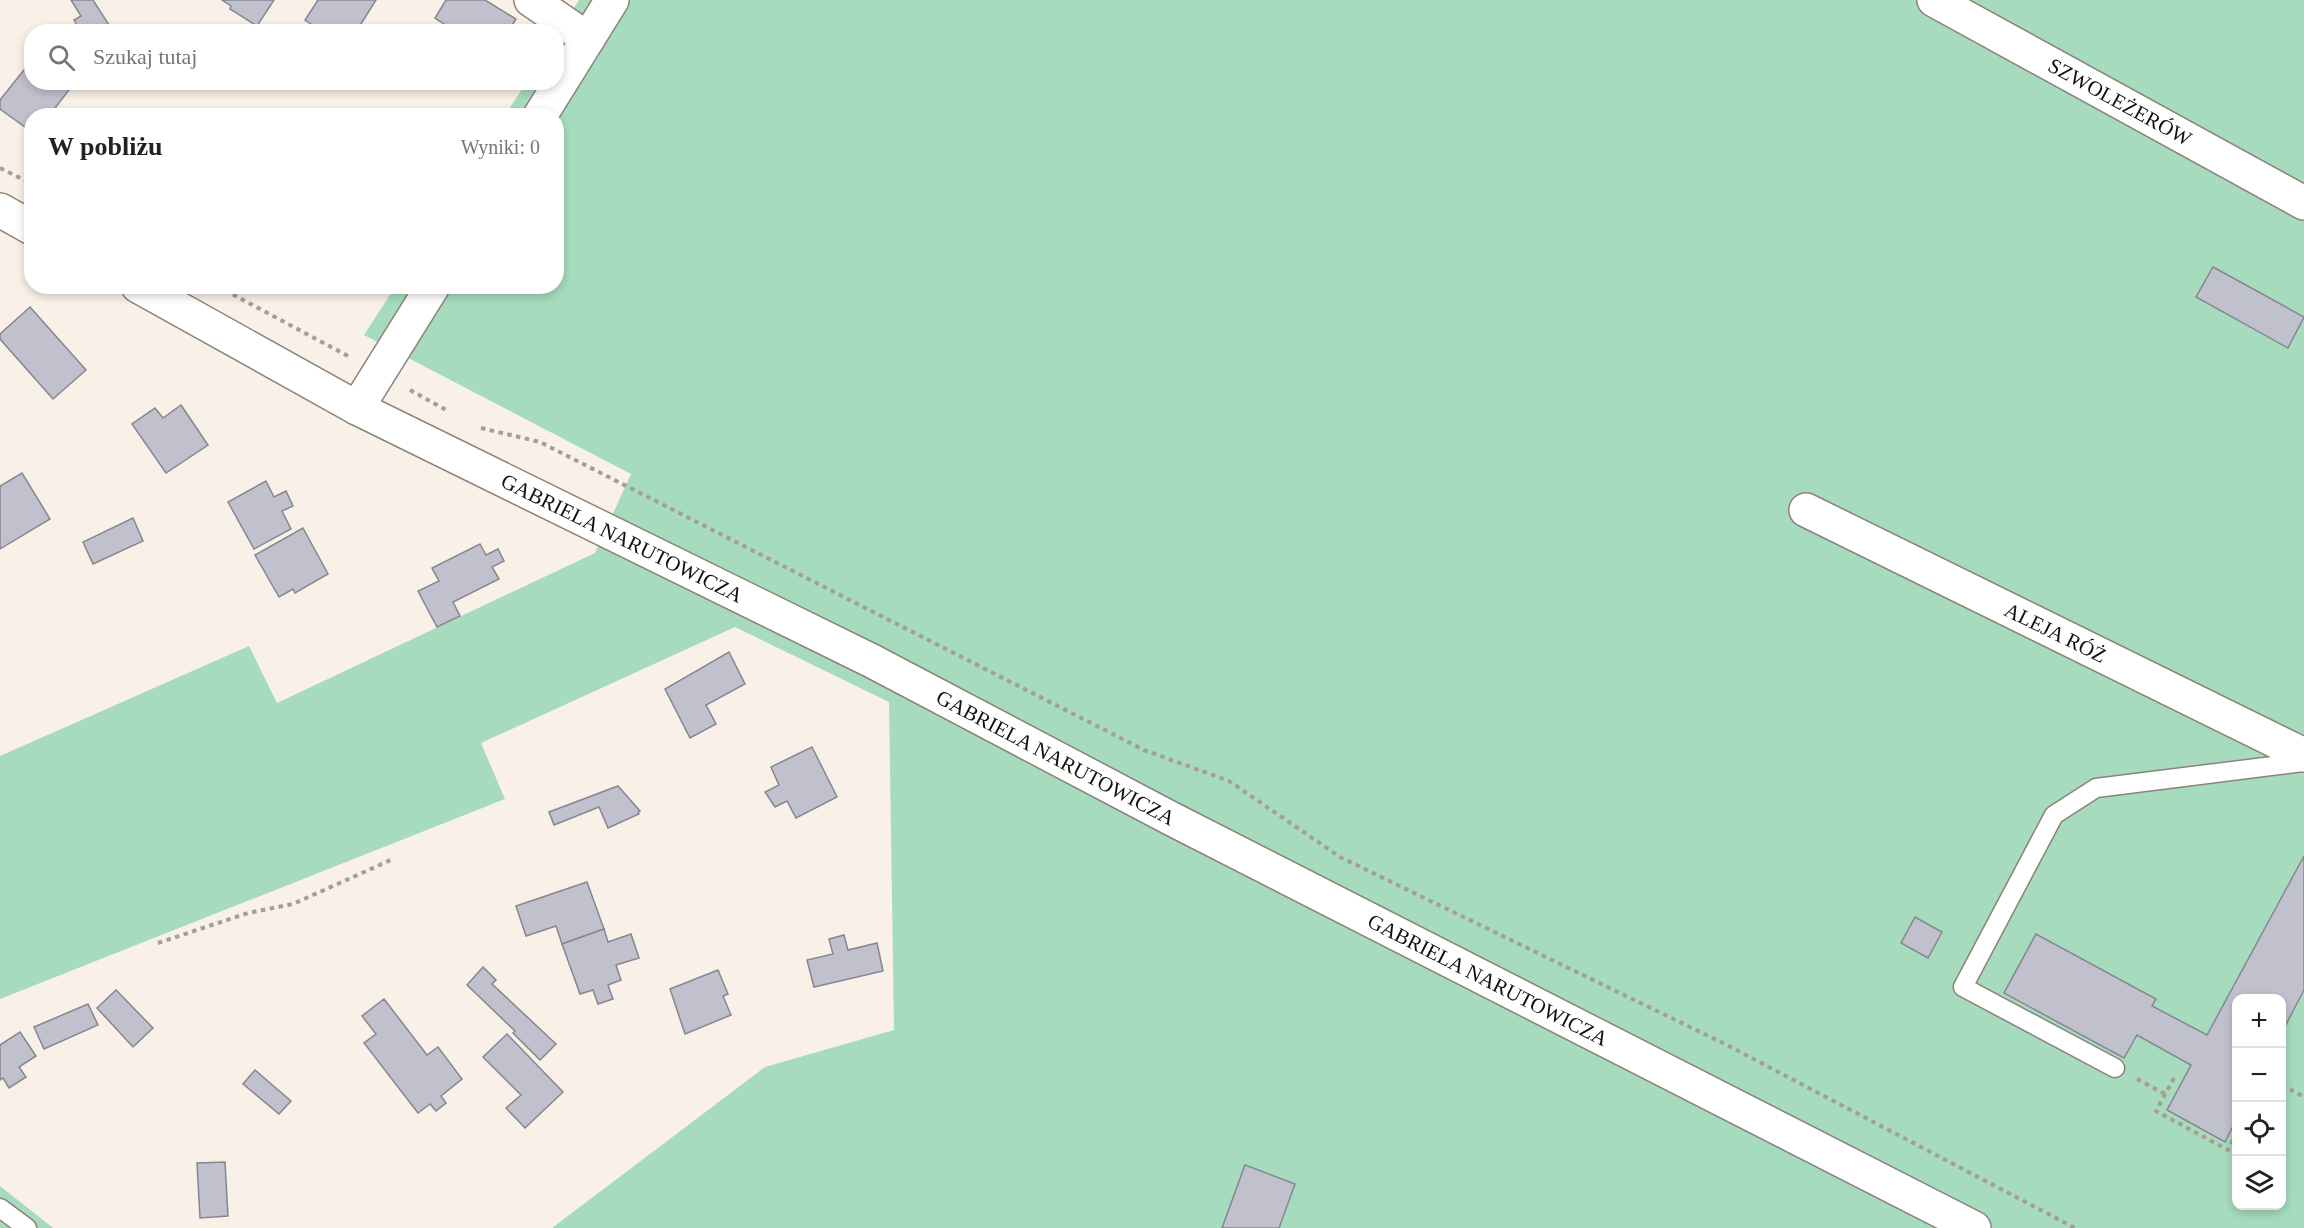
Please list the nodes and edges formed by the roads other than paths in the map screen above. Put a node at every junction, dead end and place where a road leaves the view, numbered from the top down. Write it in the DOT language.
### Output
graph roads {
  1 [pos="531,0"];
  2 [pos="612,0"];
  3 [pos="1934,0"];
  4 [pos="588,39"];
  5 [pos="564,78"];
  6 [pos="556,90"];
  7 [pos="545,108"];
  8 [pos="2304,202"];
  9 [pos="0,210"];
  10 [pos="24,224"];
  11 [pos="152,294"];
  12 [pos="428,294"];
  13 [pos="357,408"];
  14 [pos="1806,510"];
  15 [pos="2304,755"];
  16 [pos="2304,762"];
  17 [pos="2115,1068"];
  18 [pos="0,1208"];
  19 [pos="27,1228"];
  20 [pos="1974,1228"];
  1 -- 4 [label="street"];
  2 -- 4 [label="street"];
  3 -- 8 [label="street, SZWOLEŻERÓW"];
  4 -- 5 [label="street"];
  6 -- 7 [label="street"];
  9 -- 10 [label="street"];
  11 -- 13 [label="street, GABRIELA NARUTOWICZA"];
  12 -- 13 [label="street"];
  13 -- 20 [label="street, GABRIELA NARUTOWICZA"];
  14 -- 15 [label="street, ALEJA RÓŻ"];
  16 -- 17 [label="lane"];
  18 -- 19 [label="lane"];
}
